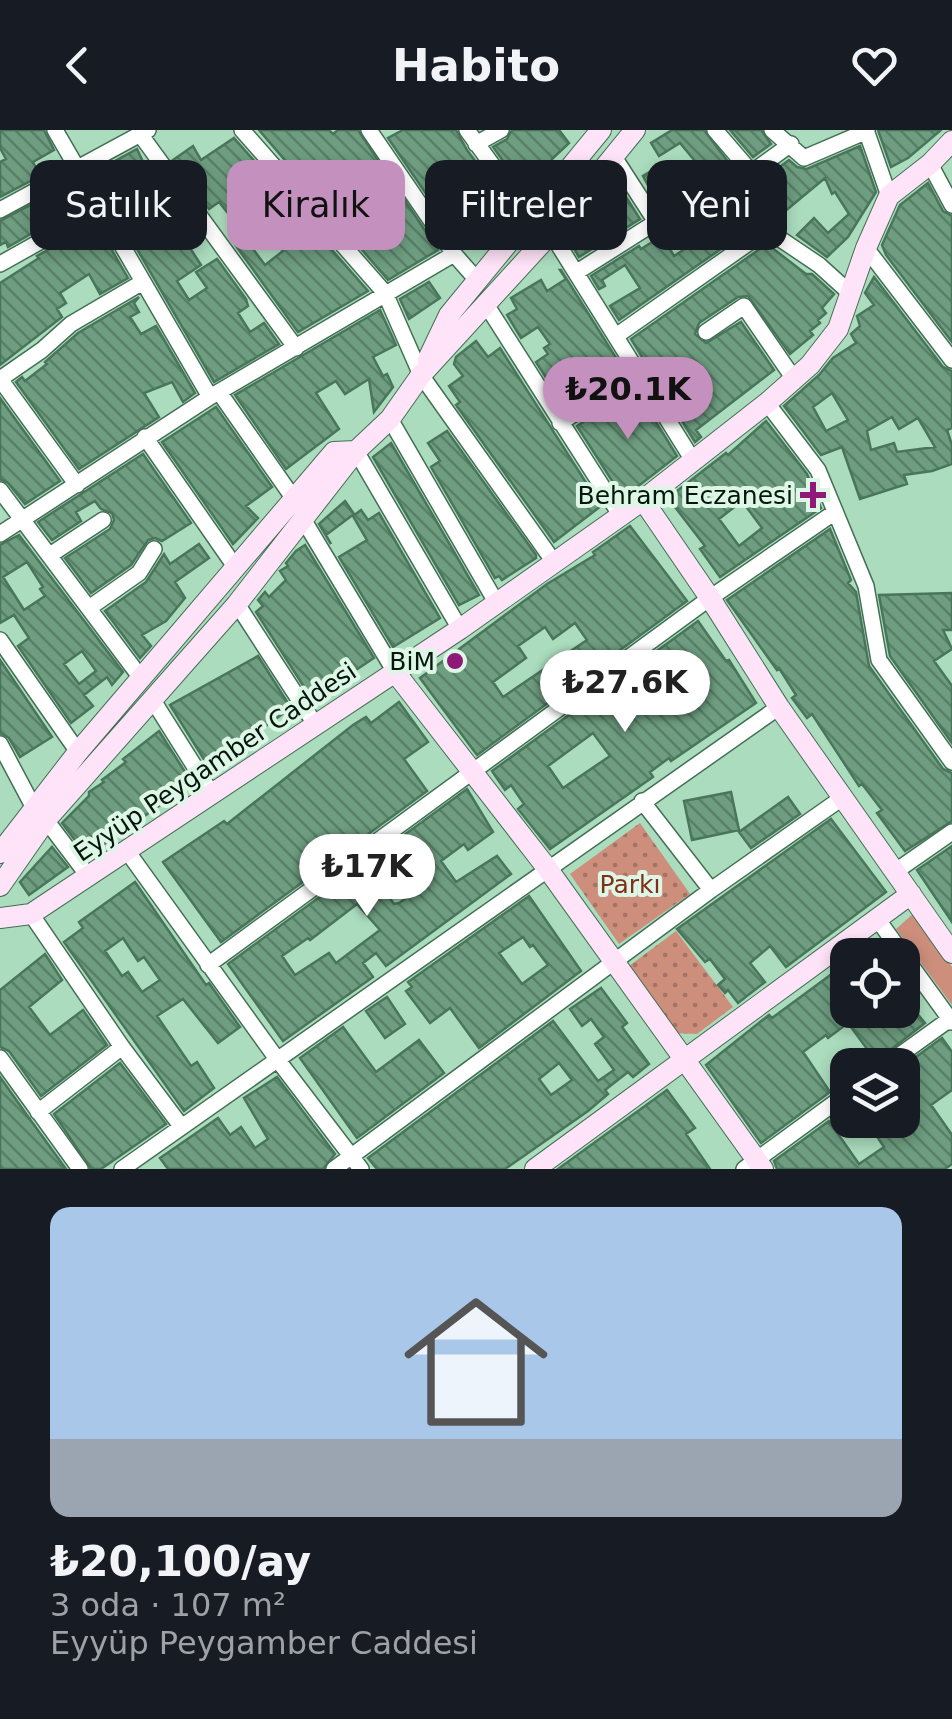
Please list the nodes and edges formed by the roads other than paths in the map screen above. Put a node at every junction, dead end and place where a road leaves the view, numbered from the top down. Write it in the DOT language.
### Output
graph roads {
  1 [pos="55,130"];
  2 [pos="242,130"];
  3 [pos="369,130"];
  4 [pos="501,130"];
  5 [pos="601,130"];
  6 [pos="635,130"];
  7 [pos="716,130"];
  8 [pos="772,130"];
  9 [pos="866,131"];
  10 [pos="144,132"];
  11 [pos="472,137"];
  12 [pos="952,141"];
  13 [pos="791,144"];
  14 [pos="614,156"];
  15 [pos="73,160"];
  16 [pos="94,160"];
  17 [pos="489,160"];
  18 [pos="577,160"];
  19 [pos="611,160"];
  20 [pos="741,160"];
  21 [pos="769,160"];
  22 [pos="930,164"];
  23 [pos="30,194"];
  24 [pos="889,196"];
  25 [pos="952,205"];
  26 [pos="0,210"];
  27 [pos="787,243"];
  28 [pos="30,247"];
  29 [pos="866,248"];
  30 [pos="122,250"];
  31 [pos="502,250"];
  32 [pos="536,250"];
  33 [pos="562,250"];
  34 [pos="739,250"];
  35 [pos="454,254"];
  36 [pos="0,264"];
  37 [pos="577,272"];
  38 [pos="477,280"];
  39 [pos="141,283"];
  40 [pos="385,293"];
  41 [pos="850,293"];
  42 [pos="486,306"];
  43 [pos="706,332"];
  44 [pos="616,336"];
  45 [pos="296,348"];
  46 [pos="950,354"];
  47 [pos="638,373"];
  48 [pos="421,375"];
  49 [pos="794,379"];
  50 [pos="214,394"];
  51 [pos="767,403"];
  52 [pos="390,419"];
  53 [pos="560,423"];
  54 [pos="145,437"];
  55 [pos="356,451"];
  56 [pos="694,462"];
  57 [pos="78,484"];
  58 [pos="0,490"];
  59 [pos="294,499"];
  60 [pos="643,500"];
  61 [pos="836,512"];
  62 [pos="622,516"];
  63 [pos="304,519"];
  64 [pos="22,520"];
  65 [pos="102,520"];
  66 [pos="0,534"];
  67 [pos="154,548"];
  68 [pos="50,555"];
  69 [pos="554,562"];
  70 [pos="236,568"];
  71 [pos="710,598"];
  72 [pos="496,602"];
  73 [pos="236,604"];
  74 [pos="89,608"];
  75 [pos="460,629"];
  76 [pos="0,640"];
  77 [pos="396,672"];
  78 [pos="141,678"];
  79 [pos="154,702"];
  80 [pos="779,707"];
  81 [pos="315,724"];
  82 [pos="0,744"];
  83 [pos="78,752"];
  84 [pos="952,762"];
  85 [pos="475,771"];
  86 [pos="212,794"];
  87 [pos="842,798"];
  88 [pos="642,801"];
  89 [pos="41,815"];
  90 [pos="952,832"];
  91 [pos="127,851"];
  92 [pos="0,854"];
  93 [pos="546,868"];
  94 [pos="896,871"];
  95 [pos="90,877"];
  96 [pos="0,886"];
  97 [pos="711,890"];
  98 [pos="912,894"];
  99 [pos="32,914"];
  100 [pos="0,918"];
  101 [pos="878,920"];
  102 [pos="952,953"];
  103 [pos="613,962"];
  104 [pos="208,966"];
  105 [pos="951,1020"];
  106 [pos="122,1048"];
  107 [pos="911,1048"];
  108 [pos="0,1058"];
  109 [pos="277,1059"];
  110 [pos="684,1059"];
  111 [pos="830,1108"];
  112 [pos="38,1112"];
  113 [pos="182,1126"];
  114 [pos="357,1162"];
  115 [pos="754,1166"];
  116 [pos="80,1169"];
  117 [pos="122,1169"];
  118 [pos="334,1169"];
  119 [pos="535,1169"];
  1 -- 15 [label="street"];
  2 -- 40 [label="street"];
  3 -- 35 [label="street"];
  4 -- 11 [label="street"];
  5 -- 18 [label="street"];
  6 -- 14 [label="street"];
  7 -- 20 [label="street"];
  8 -- 13 [label="street"];
  9 -- 13 [label="street"];
  9 -- 24 [label="street"];
  10 -- 16 [label="street"];
  10 -- 45 [label="street"];
  11 -- 17 [label="street"];
  12 -- 22 [label="street, Eyyüp Peygamber Caddesi"];
  13 -- 21 [label="street"];
  14 -- 19 [label="street"];
  14 -- 37 [label="street"];
  22 -- 24 [label="street, Eyyüp Peygamber Caddesi"];
  22 -- 25 [label="street"];
  23 -- 26 [label="street"];
  24 -- 29 [label="street, Eyyüp Peygamber Caddesi"];
  27 -- 41 [label="street"];
  28 -- 36 [label="street"];
  29 -- 41 [label="street, Eyyüp Peygamber Caddesi"];
  29 -- 46 [label="street"];
  30 -- 39 [label="street"];
  31 -- 38 [label="street"];
  32 -- 42 [label="street"];
  33 -- 37 [label="street"];
  34 -- 44 [label="street"];
  35 -- 38 [label="street"];
  35 -- 40 [label="street"];
  37 -- 44 [label="street"];
  38 -- 48 [label="street"];
  39 -- 50 [label="street"];
  39 -- 57 [label="street"];
  40 -- 45 [label="street"];
  40 -- 48 [label="street"];
  41 -- 49 [label="street, Eyyüp Peygamber Caddesi"];
  42 -- 48 [label="street"];
  42 -- 53 [label="street"];
  43 -- 49 [label="street"];
  44 -- 47 [label="street"];
  45 -- 50 [label="street"];
  47 -- 53 [label="street"];
  47 -- 56 [label="street"];
  48 -- 52 [label="street"];
  48 -- 69 [label="street"];
  49 -- 51 [label="street, Eyyüp Peygamber Caddesi"];
  50 -- 54 [label="street"];
  50 -- 59 [label="street"];
  51 -- 56 [label="street, Eyyüp Peygamber Caddesi"];
  51 -- 61 [label="street"];
  52 -- 55 [label="street"];
  52 -- 72 [label="street"];
  53 -- 62 [label="street"];
  54 -- 57 [label="street"];
  54 -- 70 [label="street"];
  55 -- 59 [label="street"];
  55 -- 63 [label="street"];
  55 -- 75 [label="street"];
  56 -- 60 [label="street, Eyyüp Peygamber Caddesi"];
  57 -- 64 [label="street"];
  58 -- 64 [label="street"];
  59 -- 70 [label="street"];
  60 -- 62 [label="street, Eyyüp Peygamber Caddesi"];
  60 -- 71 [label="street"];
  61 -- 71 [label="street"];
  61 -- 84 [label="street"];
  62 -- 69 [label="street, Eyyüp Peygamber Caddesi"];
  63 -- 73 [label="street"];
  63 -- 77 [label="street"];
  64 -- 66 [label="street"];
  64 -- 68 [label="street"];
  65 -- 68 [label="street"];
  67 -- 74 [label="street"];
  68 -- 74 [label="street"];
  69 -- 72 [label="street, Eyyüp Peygamber Caddesi"];
  70 -- 78 [label="street"];
  71 -- 80 [label="street"];
  71 -- 85 [label="street"];
  72 -- 75 [label="street, Eyyüp Peygamber Caddesi"];
  73 -- 79 [label="street"];
  73 -- 81 [label="street"];
  74 -- 78 [label="street"];
  75 -- 77 [label="street, Eyyüp Peygamber Caddesi"];
  76 -- 83 [label="street"];
  77 -- 81 [label="street, Eyyüp Peygamber Caddesi"];
  77 -- 85 [label="street"];
  78 -- 83 [label="street"];
  79 -- 86 [label="street"];
  79 -- 89 [label="street"];
  80 -- 87 [label="street"];
  80 -- 88 [label="street"];
  81 -- 86 [label="street, Eyyüp Peygamber Caddesi"];
  82 -- 89 [label="street"];
  83 -- 89 [label="street"];
  85 -- 93 [label="street"];
  85 -- 104 [label="street"];
  86 -- 91 [label="street, Eyyüp Peygamber Caddesi"];
  87 -- 94 [label="street"];
  87 -- 97 [label="street"];
  88 -- 93 [label="street"];
  88 -- 97 [label="street"];
  89 -- 92 [label="street"];
  89 -- 95 [label="street"];
  89 -- 96 [label="street"];
  90 -- 94 [label="street"];
  91 -- 95 [label="street, Eyyüp Peygamber Caddesi"];
  91 -- 104 [label="street"];
  93 -- 103 [label="street"];
  93 -- 109 [label="street"];
  94 -- 98 [label="street"];
  95 -- 99 [label="street, Eyyüp Peygamber Caddesi"];
  97 -- 103 [label="street"];
  98 -- 101 [label="street"];
  98 -- 102 [label="street"];
  99 -- 100 [label="street, Eyyüp Peygamber Caddesi"];
  99 -- 106 [label="street"];
  101 -- 105 [label="street"];
  101 -- 110 [label="street"];
  103 -- 110 [label="street"];
  103 -- 114 [label="street"];
  104 -- 109 [label="street"];
  105 -- 107 [label="street"];
  106 -- 112 [label="street"];
  106 -- 113 [label="street"];
  108 -- 112 [label="street"];
  109 -- 113 [label="street"];
  109 -- 114 [label="street"];
  110 -- 115 [label="street"];
  110 -- 119 [label="street"];
  111 -- 115 [label="street"];
  112 -- 116 [label="street"];
  113 -- 117 [label="street"];
  114 -- 118 [label="street"];
}
